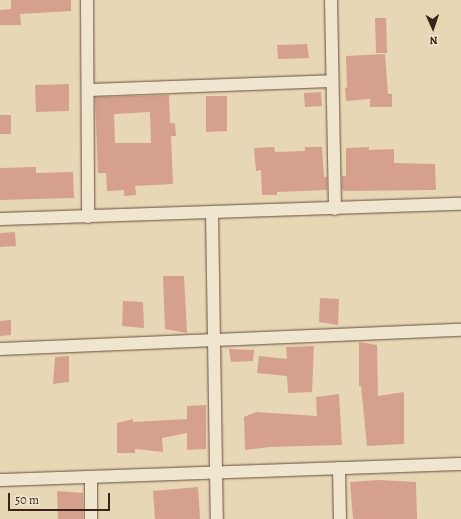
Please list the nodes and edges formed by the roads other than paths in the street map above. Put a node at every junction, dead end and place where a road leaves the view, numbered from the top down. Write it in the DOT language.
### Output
graph roads {
  1 [pos="87,0"];
  2 [pos="331,0"];
  3 [pos="332,82"];
  4 [pos="89,90"];
  5 [pos="461,204"];
  6 [pos="335,208"];
  7 [pos="212,213"];
  8 [pos="88,217"];
  9 [pos="0,219"];
  10 [pos="461,330"];
  11 [pos="214,340"];
  12 [pos="0,349"];
  13 [pos="461,464"];
  14 [pos="339,468"];
  15 [pos="216,472"];
  16 [pos="91,477"];
  17 [pos="0,480"];
  18 [pos="91,519"];
  19 [pos="216,519"];
  20 [pos="340,519"];
  1 -- 4 [label="street"];
  2 -- 3 [label="street"];
  3 -- 4 [label="street"];
  3 -- 6 [label="street"];
  4 -- 8 [label="street"];
  5 -- 6 [label="street"];
  6 -- 7 [label="street"];
  7 -- 8 [label="street"];
  7 -- 11 [label="street"];
  8 -- 9 [label="street"];
  10 -- 11 [label="street"];
  11 -- 12 [label="street"];
  11 -- 15 [label="street"];
  13 -- 14 [label="street"];
  14 -- 15 [label="street"];
  14 -- 20 [label="street"];
  15 -- 16 [label="street"];
  15 -- 19 [label="street"];
  16 -- 17 [label="street"];
  16 -- 18 [label="street"];
}
